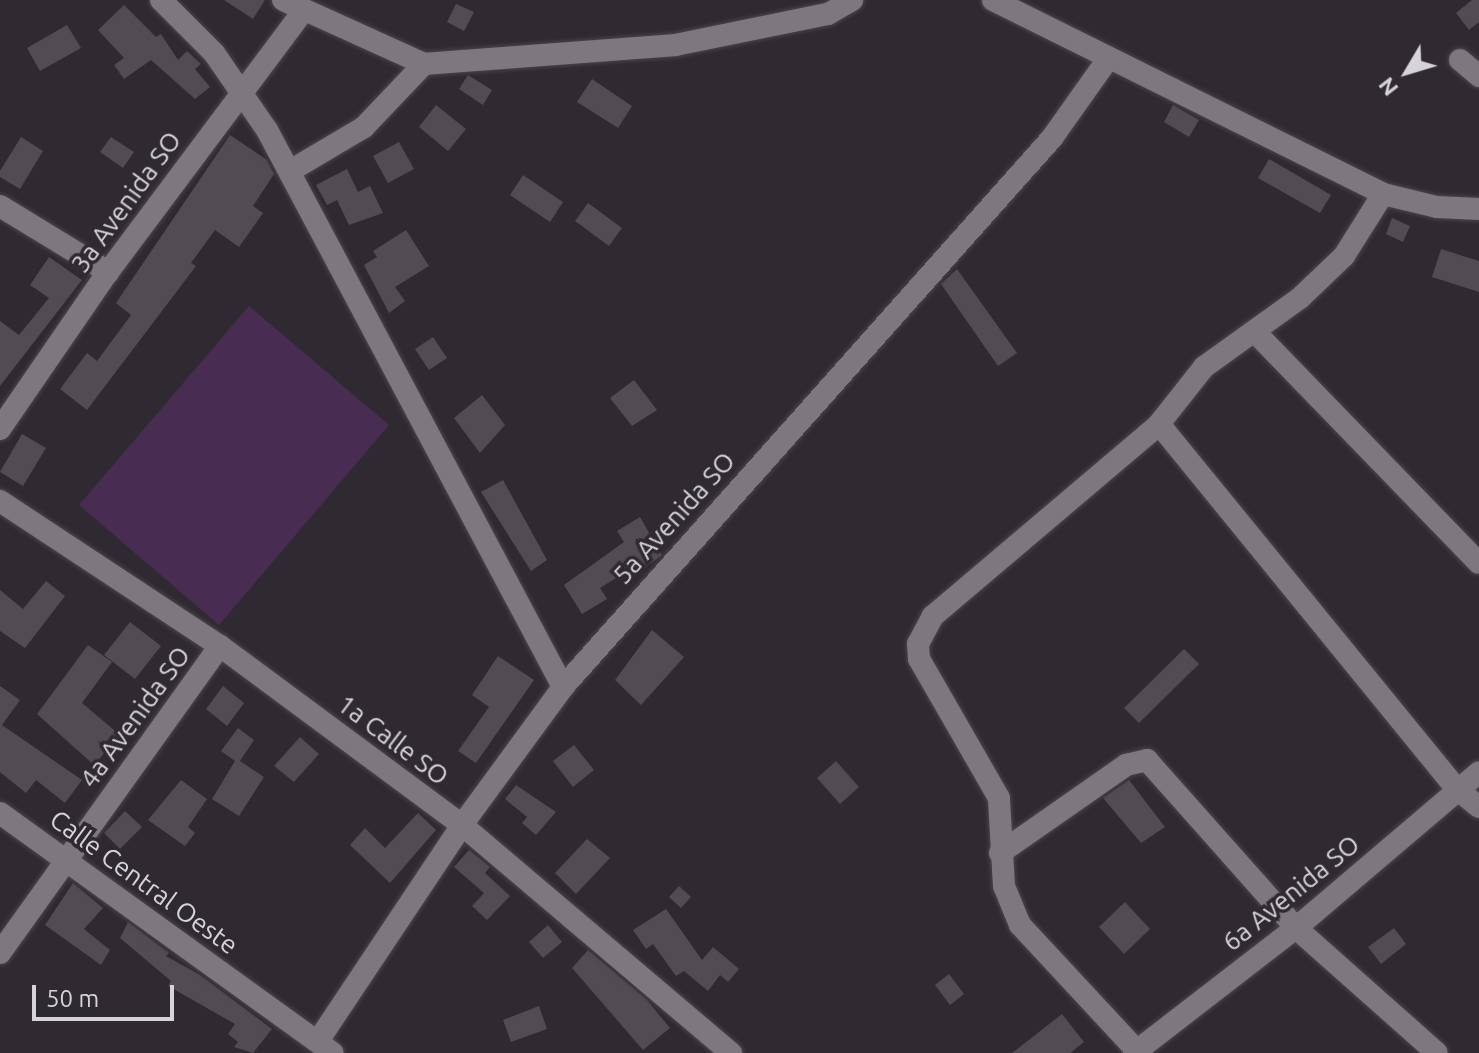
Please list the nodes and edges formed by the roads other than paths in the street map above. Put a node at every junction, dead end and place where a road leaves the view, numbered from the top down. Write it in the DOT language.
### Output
graph roads {
  1 [pos="161,0"];
  2 [pos="852,0"];
  3 [pos="993,0"];
  4 [pos="293,6"];
  5 [pos="1108,59"];
  6 [pos="1460,60"];
  7 [pos="424,64"];
  8 [pos="1479,76"];
  9 [pos="243,92"];
  10 [pos="290,171"];
  11 [pos="1383,194"];
  12 [pos="0,206"];
  13 [pos="1479,209"];
  14 [pos="108,272"];
  15 [pos="1256,333"];
  16 [pos="1159,424"];
  17 [pos="0,429"];
  18 [pos="0,501"];
  19 [pos="1479,563"];
  20 [pos="220,646"];
  21 [pos="563,687"];
  22 [pos="1479,772"];
  23 [pos="1458,790"];
  24 [pos="1479,807"];
  25 [pos="0,813"];
  26 [pos="462,825"];
  27 [pos="1000,853"];
  28 [pos="67,860"];
  29 [pos="1296,928"];
  30 [pos="0,953"];
  31 [pos="326,1047"];
  32 [pos="1137,1052"];
  33 [pos="731,1053"];
  34 [pos="1437,1053"];
  1 -- 9 [label="street"];
  2 -- 7 [label="street"];
  3 -- 5 [label="street"];
  4 -- 7 [label="street"];
  4 -- 9 [label="street, 3a Avenida SO"];
  5 -- 11 [label="street"];
  5 -- 21 [label="street, 5a Avenida SO"];
  6 -- 8 [label="street"];
  7 -- 10 [label="street"];
  9 -- 10 [label="street"];
  9 -- 14 [label="street, 3a Avenida SO"];
  10 -- 21 [label="street"];
  11 -- 13 [label="street"];
  11 -- 15 [label="street"];
  12 -- 14 [label="street"];
  14 -- 17 [label="street, 3a Avenida SO"];
  15 -- 16 [label="street"];
  15 -- 19 [label="street"];
  16 -- 23 [label="street"];
  16 -- 27 [label="street"];
  18 -- 20 [label="street, 1a Calle SO"];
  20 -- 26 [label="street, 1a Calle SO"];
  20 -- 28 [label="street, 4a Avenida SO"];
  21 -- 26 [label="street, 5a Avenida SO"];
  22 -- 23 [label="street, 6a Avenida SO"];
  23 -- 24 [label="street"];
  23 -- 29 [label="street, 6a Avenida SO"];
  25 -- 28 [label="street, Calle Central Oeste"];
  26 -- 31 [label="street, 5a Avenida SO"];
  26 -- 33 [label="street, 1a Calle SO"];
  27 -- 29 [label="street"];
  27 -- 32 [label="street"];
  28 -- 30 [label="street, 4a Avenida SO"];
  28 -- 31 [label="street, Calle Central Oeste"];
  29 -- 32 [label="street, 6a Avenida SO"];
  29 -- 34 [label="street"];
}
